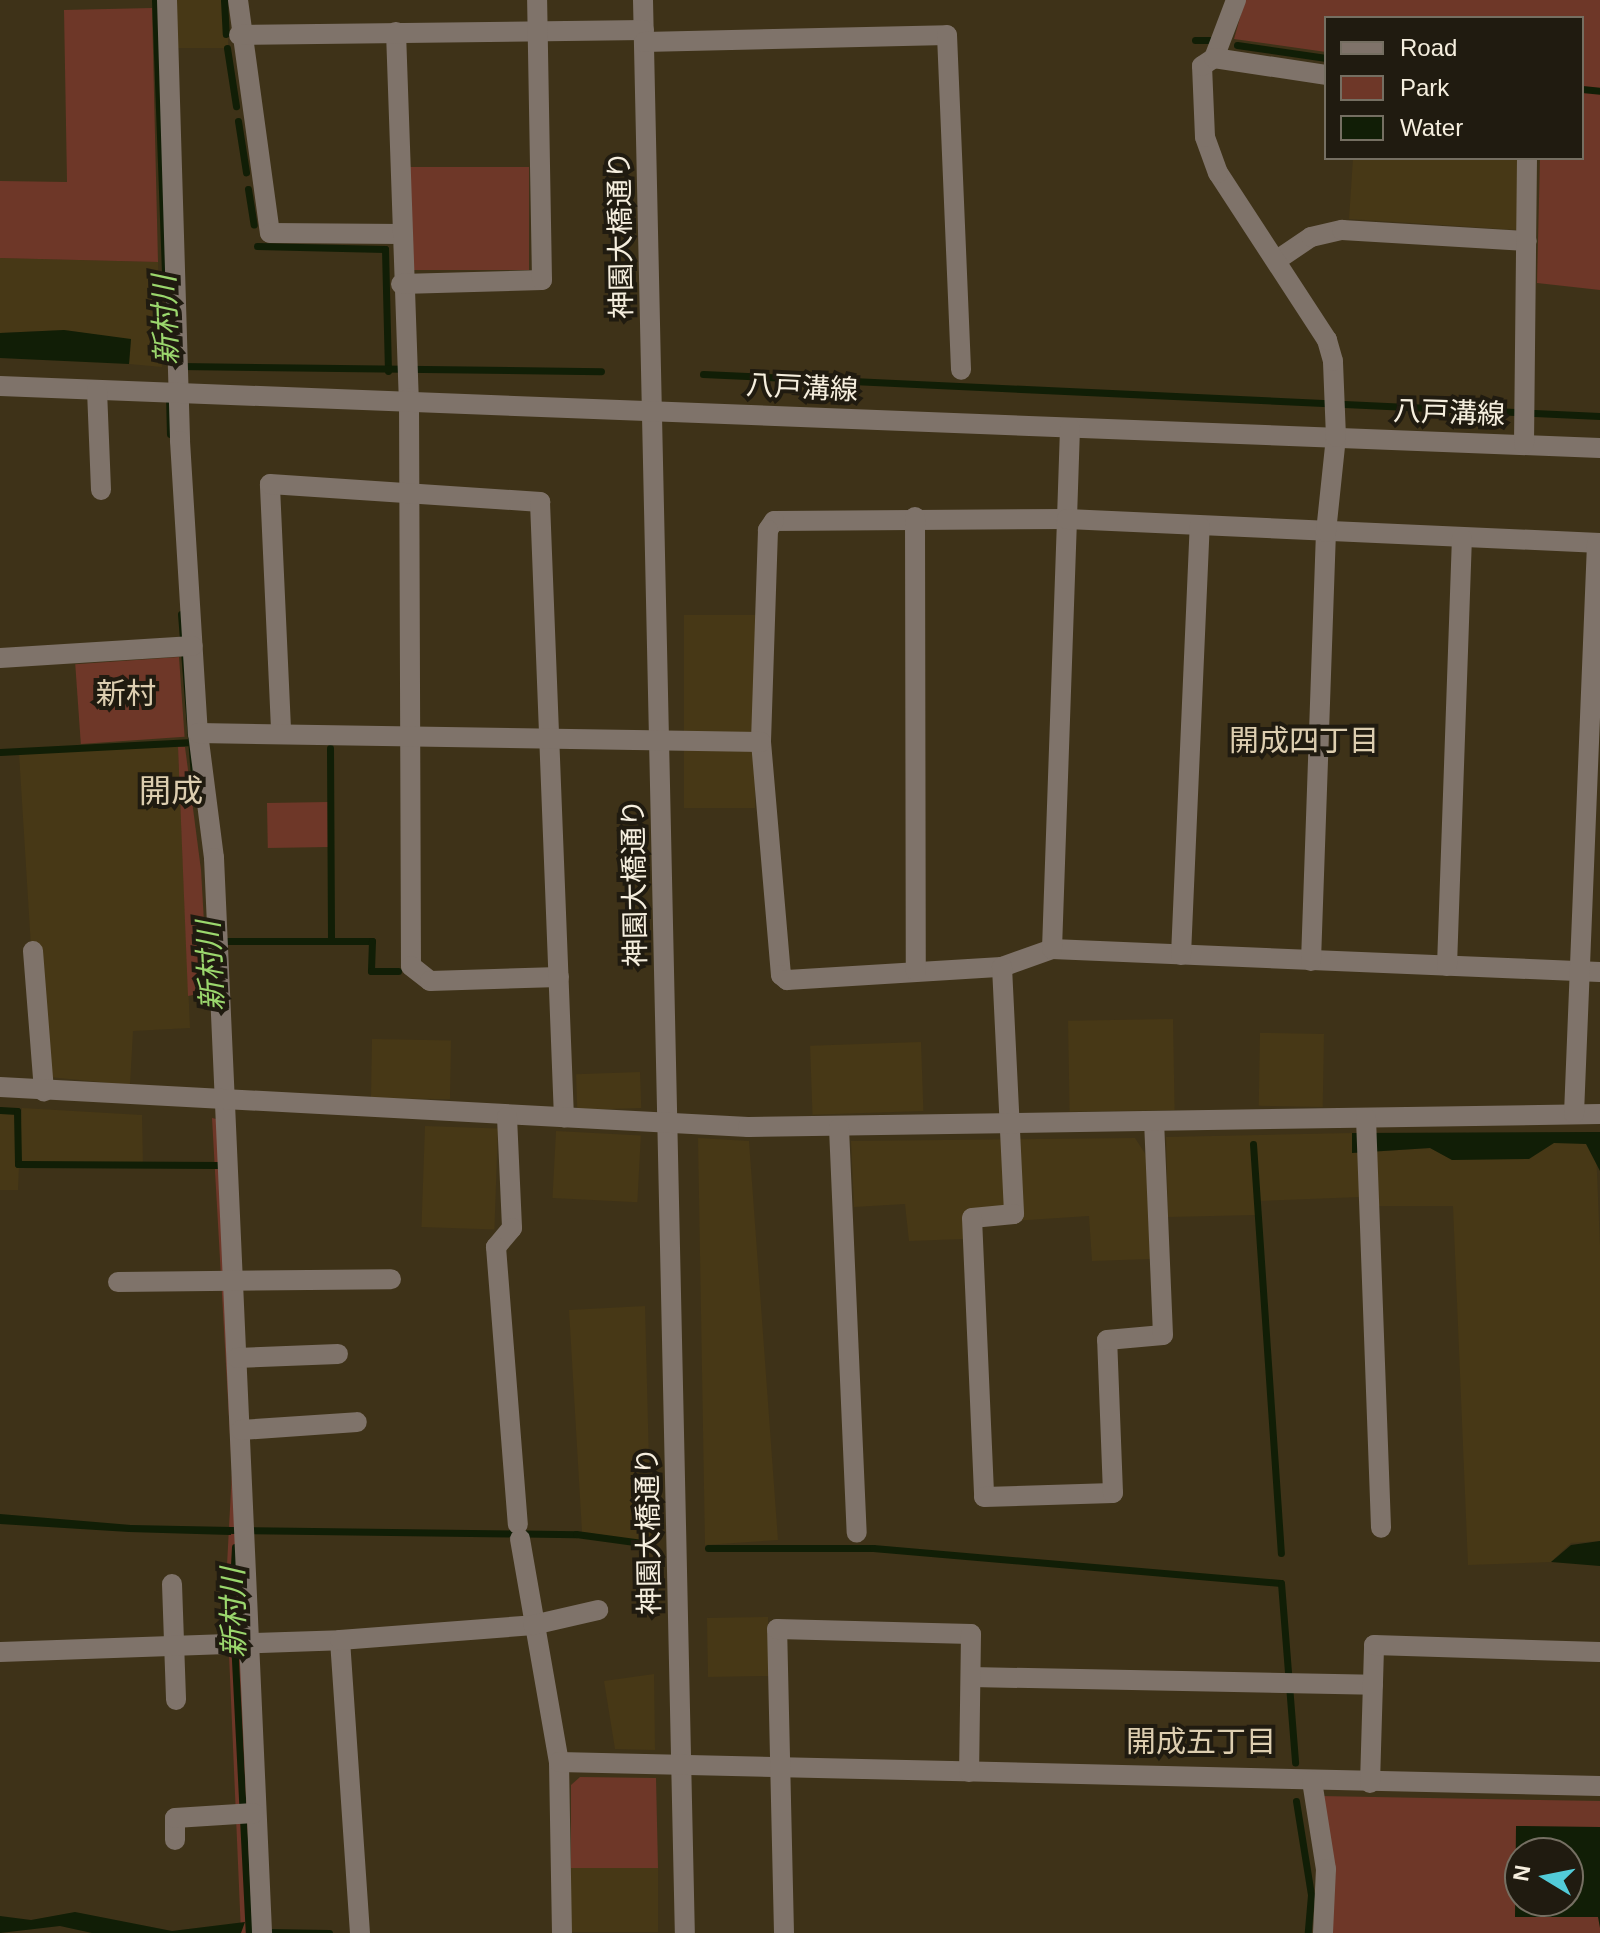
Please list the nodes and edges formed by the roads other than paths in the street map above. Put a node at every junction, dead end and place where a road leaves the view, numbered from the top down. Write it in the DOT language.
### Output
graph roads {
  1 [pos="167,0"];
  2 [pos="238,0"];
  3 [pos="537,0"];
  4 [pos="643,0"];
  5 [pos="1236,0"];
  6 [pos="537,31"];
  7 [pos="396,32"];
  8 [pos="239,35"];
  9 [pos="644,36"];
  10 [pos="1214,58"];
  11 [pos="1324,75"];
  12 [pos="1527,160"];
  13 [pos="402,234"];
  14 [pos="1527,241"];
  15 [pos="1277,260"];
  16 [pos="401,284"];
  17 [pos="961,370"];
  18 [pos="406,380"];
  19 [pos="0,386"];
  20 [pos="97,390"];
  21 [pos="172,393"];
  22 [pos="653,408"];
  23 [pos="1524,424"];
  24 [pos="1070,428"];
  25 [pos="1336,437"];
  26 [pos="1600,448"];
  27 [pos="101,490"];
  28 [pos="408,490"];
  29 [pos="915,517"];
  30 [pos="1067,519"];
  31 [pos="1200,526"];
  32 [pos="1326,532"];
  33 [pos="1462,538"];
  34 [pos="1598,543"];
  35 [pos="184,646"];
  36 [pos="0,658"];
  37 [pos="281,729"];
  38 [pos="198,733"];
  39 [pos="410,736"];
  40 [pos="660,736"];
  41 [pos="552,739"];
  42 [pos="761,742"];
  43 [pos="1052,949"];
  44 [pos="33,951"];
  45 [pos="1181,955"];
  46 [pos="1311,961"];
  47 [pos="1447,966"];
  48 [pos="1002,967"];
  49 [pos="916,971"];
  50 [pos="1590,971"];
  51 [pos="559,977"];
  52 [pos="0,1087"];
  53 [pos="44,1092"];
  54 [pos="216,1103"];
  55 [pos="1574,1114"];
  56 [pos="1600,1114"];
  57 [pos="507,1117"];
  58 [pos="564,1118"];
  59 [pos="667,1122"];
  60 [pos="1154,1122"];
  61 [pos="1366,1124"];
  62 [pos="1008,1126"];
  63 [pos="839,1128"];
  64 [pos="391,1279"];
  65 [pos="118,1282"];
  66 [pos="227,1283"];
  67 [pos="338,1354"];
  68 [pos="237,1358"];
  69 [pos="357,1422"];
  70 [pos="241,1430"];
  71 [pos="1381,1528"];
  72 [pos="857,1533"];
  73 [pos="172,1584"];
  74 [pos="598,1610"];
  75 [pos="533,1625"];
  76 [pos="234,1640"];
  77 [pos="340,1640"];
  78 [pos="174,1643"];
  79 [pos="0,1652"];
  80 [pos="1600,1652"];
  81 [pos="971,1677"];
  82 [pos="1373,1685"];
  83 [pos="176,1700"];
  84 [pos="559,1762"];
  85 [pos="682,1765"];
  86 [pos="779,1766"];
  87 [pos="969,1772"];
  88 [pos="1312,1781"];
  89 [pos="1370,1783"];
  90 [pos="1600,1786"];
  91 [pos="254,1813"];
  92 [pos="175,1840"];
  93 [pos="262,1928"];
  94 [pos="359,1928"];
  95 [pos="562,1932"];
  96 [pos="685,1933"];
  97 [pos="784,1933"];
  98 [pos="1323,1933"];
  1 -- 21 [label="street"];
  2 -- 8 [label="street"];
  3 -- 6 [label="street"];
  4 -- 9 [label="street, 神園大橋通り"];
  5 -- 10 [label="street"];
  6 -- 7 [label="street"];
  6 -- 9 [label="street"];
  6 -- 16 [label="street"];
  7 -- 8 [label="street"];
  7 -- 13 [label="street"];
  8 -- 13 [label="street"];
  9 -- 17 [label="street"];
  9 -- 22 [label="street, 神園大橋通り"];
  10 -- 11 [label="street"];
  10 -- 15 [label="street"];
  12 -- 14 [label="street"];
  13 -- 16 [label="street"];
  14 -- 15 [label="street"];
  14 -- 23 [label="street"];
  15 -- 25 [label="street"];
  16 -- 18 [label="street"];
  18 -- 21 [label="street, 八戸溝線"];
  18 -- 22 [label="street, 八戸溝線"];
  18 -- 28 [label="street"];
  19 -- 20 [label="street, 八戸溝線"];
  20 -- 21 [label="street, 八戸溝線"];
  20 -- 27 [label="street"];
  21 -- 35 [label="street"];
  22 -- 24 [label="street, 八戸溝線"];
  22 -- 40 [label="street, 神園大橋通り"];
  23 -- 25 [label="street, 八戸溝線"];
  23 -- 26 [label="street, 八戸溝線"];
  24 -- 25 [label="street, 八戸溝線"];
  24 -- 30 [label="street"];
  25 -- 32 [label="street"];
  28 -- 37 [label="street"];
  28 -- 39 [label="street"];
  28 -- 41 [label="street"];
  29 -- 30 [label="street"];
  29 -- 42 [label="street"];
  29 -- 49 [label="street"];
  30 -- 31 [label="street"];
  30 -- 43 [label="street"];
  31 -- 32 [label="street"];
  31 -- 45 [label="street"];
  32 -- 33 [label="street"];
  32 -- 46 [label="street"];
  33 -- 34 [label="street"];
  33 -- 47 [label="street"];
  34 -- 50 [label="street"];
  35 -- 36 [label="street"];
  35 -- 38 [label="street"];
  37 -- 38 [label="street"];
  37 -- 39 [label="street"];
  38 -- 54 [label="street"];
  39 -- 41 [label="street"];
  39 -- 51 [label="street"];
  40 -- 41 [label="street"];
  40 -- 42 [label="street"];
  40 -- 59 [label="street, 神園大橋通り"];
  41 -- 51 [label="street"];
  42 -- 49 [label="street"];
  43 -- 45 [label="street"];
  43 -- 48 [label="street"];
  44 -- 53 [label="street"];
  45 -- 46 [label="street"];
  46 -- 47 [label="street"];
  47 -- 50 [label="street"];
  48 -- 49 [label="street"];
  48 -- 62 [label="street"];
  50 -- 55 [label="street"];
  51 -- 58 [label="street"];
  52 -- 53 [label="street"];
  53 -- 54 [label="street"];
  54 -- 57 [label="street"];
  54 -- 66 [label="street"];
  55 -- 56 [label="street"];
  55 -- 61 [label="street"];
  57 -- 58 [label="street"];
  57 -- 75 [label="street"];
  58 -- 59 [label="street"];
  59 -- 63 [label="street"];
  59 -- 85 [label="street, 神園大橋通り"];
  60 -- 61 [label="street"];
  60 -- 62 [label="street"];
  60 -- 62 [label="street"];
  61 -- 71 [label="street"];
  62 -- 63 [label="street"];
  63 -- 72 [label="street"];
  64 -- 66 [label="street"];
  65 -- 66 [label="street"];
  66 -- 68 [label="street"];
  67 -- 68 [label="street"];
  68 -- 70 [label="street"];
  69 -- 70 [label="street"];
  70 -- 76 [label="street"];
  73 -- 78 [label="street"];
  74 -- 75 [label="street"];
  75 -- 77 [label="street"];
  75 -- 84 [label="street"];
  76 -- 77 [label="street"];
  76 -- 78 [label="street"];
  76 -- 91 [label="street"];
  77 -- 94 [label="street"];
  78 -- 79 [label="street"];
  78 -- 83 [label="street"];
  80 -- 82 [label="street"];
  81 -- 82 [label="street"];
  81 -- 86 [label="street"];
  81 -- 87 [label="street"];
  82 -- 89 [label="street"];
  84 -- 85 [label="street"];
  84 -- 95 [label="street"];
  85 -- 86 [label="street"];
  85 -- 96 [label="street, 神園大橋通り"];
  86 -- 87 [label="street"];
  86 -- 97 [label="street"];
  87 -- 88 [label="street"];
  88 -- 89 [label="street"];
  88 -- 98 [label="street"];
  89 -- 90 [label="street"];
  91 -- 92 [label="street"];
  91 -- 93 [label="street"];
}
